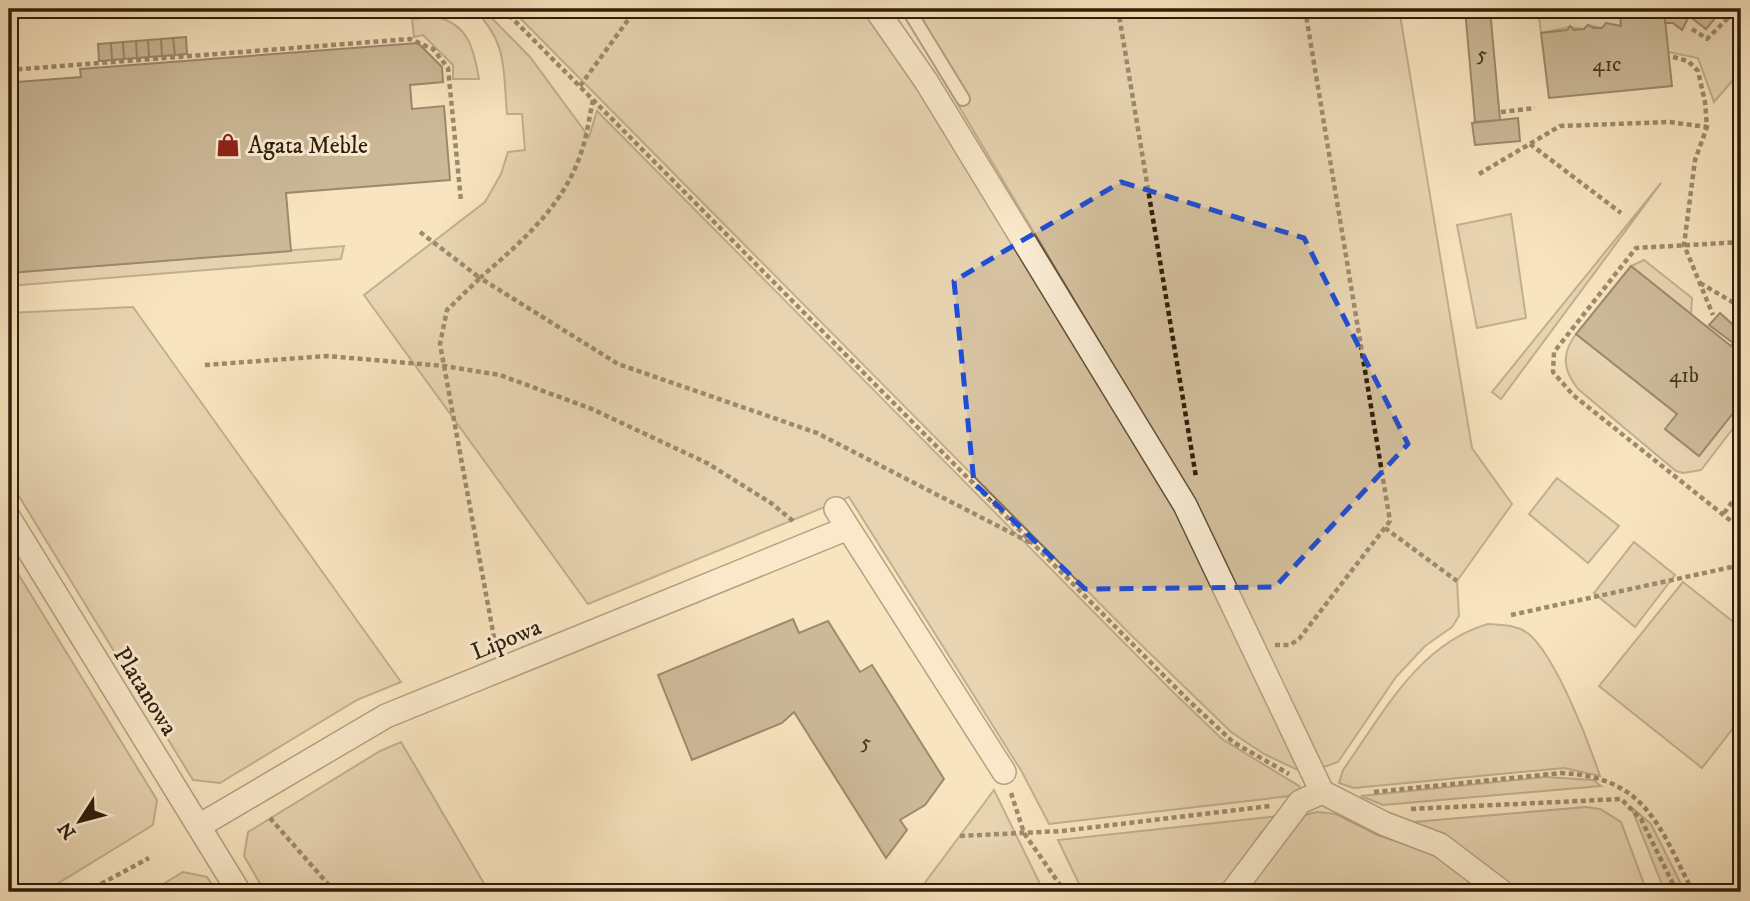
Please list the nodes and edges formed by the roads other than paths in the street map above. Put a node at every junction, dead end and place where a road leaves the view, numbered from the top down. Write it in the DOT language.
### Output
graph roads {
  1 [pos="876,9"];
  2 [pos="908,9"];
  3 [pos="963,99"];
  4 [pos="9,518"];
  5 [pos="1004,772"];
  6 [pos="1322,792"];
  7 [pos="199,826"];
  8 [pos="239,892"];
  9 [pos="1232,892"];
  10 [pos="1502,892"];
  1 -- 6 [label="street"];
  2 -- 3 [label="lane"];
  4 -- 7 [label="street, Platanowa"];
  5 -- 7 [label="street, Lipowa"];
  6 -- 9 [label="street"];
  6 -- 10 [label="street"];
  7 -- 8 [label="street, Platanowa"];
}
